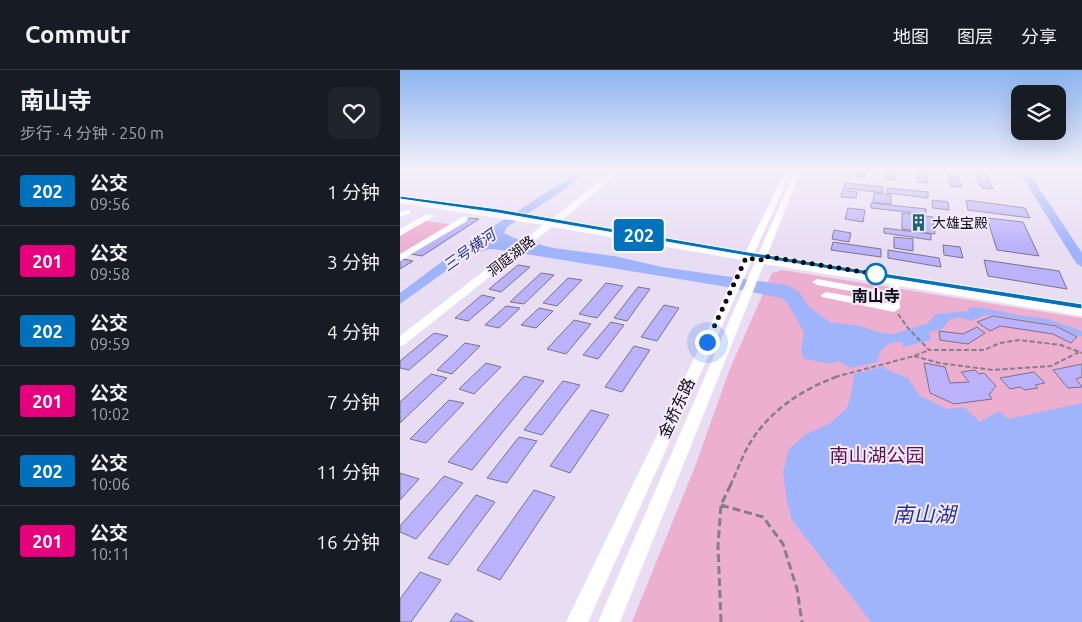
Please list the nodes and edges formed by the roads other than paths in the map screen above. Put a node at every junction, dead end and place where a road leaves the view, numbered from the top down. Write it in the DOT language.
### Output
graph roads {
  1 [pos="590,194"];
  2 [pos="777,194"];
  3 [pos="788,194"];
  4 [pos="400,199"];
  5 [pos="430,216"];
  6 [pos="464,219"];
  7 [pos="553,223"];
  8 [pos="400,233"];
  9 [pos="747,256"];
  10 [pos="400,258"];
  11 [pos="762,258"];
  12 [pos="894,277"];
  13 [pos="817,282"];
  14 [pos="742,285"];
  15 [pos="826,295"];
  16 [pos="894,296"];
  17 [pos="1082,306"];
  18 [pos="1082,312"];
  19 [pos="400,342"];
  20 [pos="577,622"];
  21 [pos="609,622"];
  1 -- 7 [label="street, 洞庭湖路"];
  2 -- 9 [label="street, 金桥东路"];
  3 -- 11 [label="street, 金桥东路"];
  4 -- 7 [label="street"];
  5 -- 8 [label="street"];
  6 -- 10 [label="street"];
  7 -- 9 [label="street"];
  7 -- 19 [label="street, 洞庭湖路"];
  9 -- 11 [label="street"];
  9 -- 14 [label="street, 金桥东路"];
  11 -- 12 [label="street"];
  11 -- 14 [label="street, 金桥东路"];
  11 -- 18 [label="street"];
  12 -- 16 [label="street"];
  12 -- 17 [label="street"];
  13 -- 16 [label="street"];
  14 -- 20 [label="street, 金桥东路"];
  14 -- 21 [label="street, 金桥东路"];
  15 -- 16 [label="street"];
}
